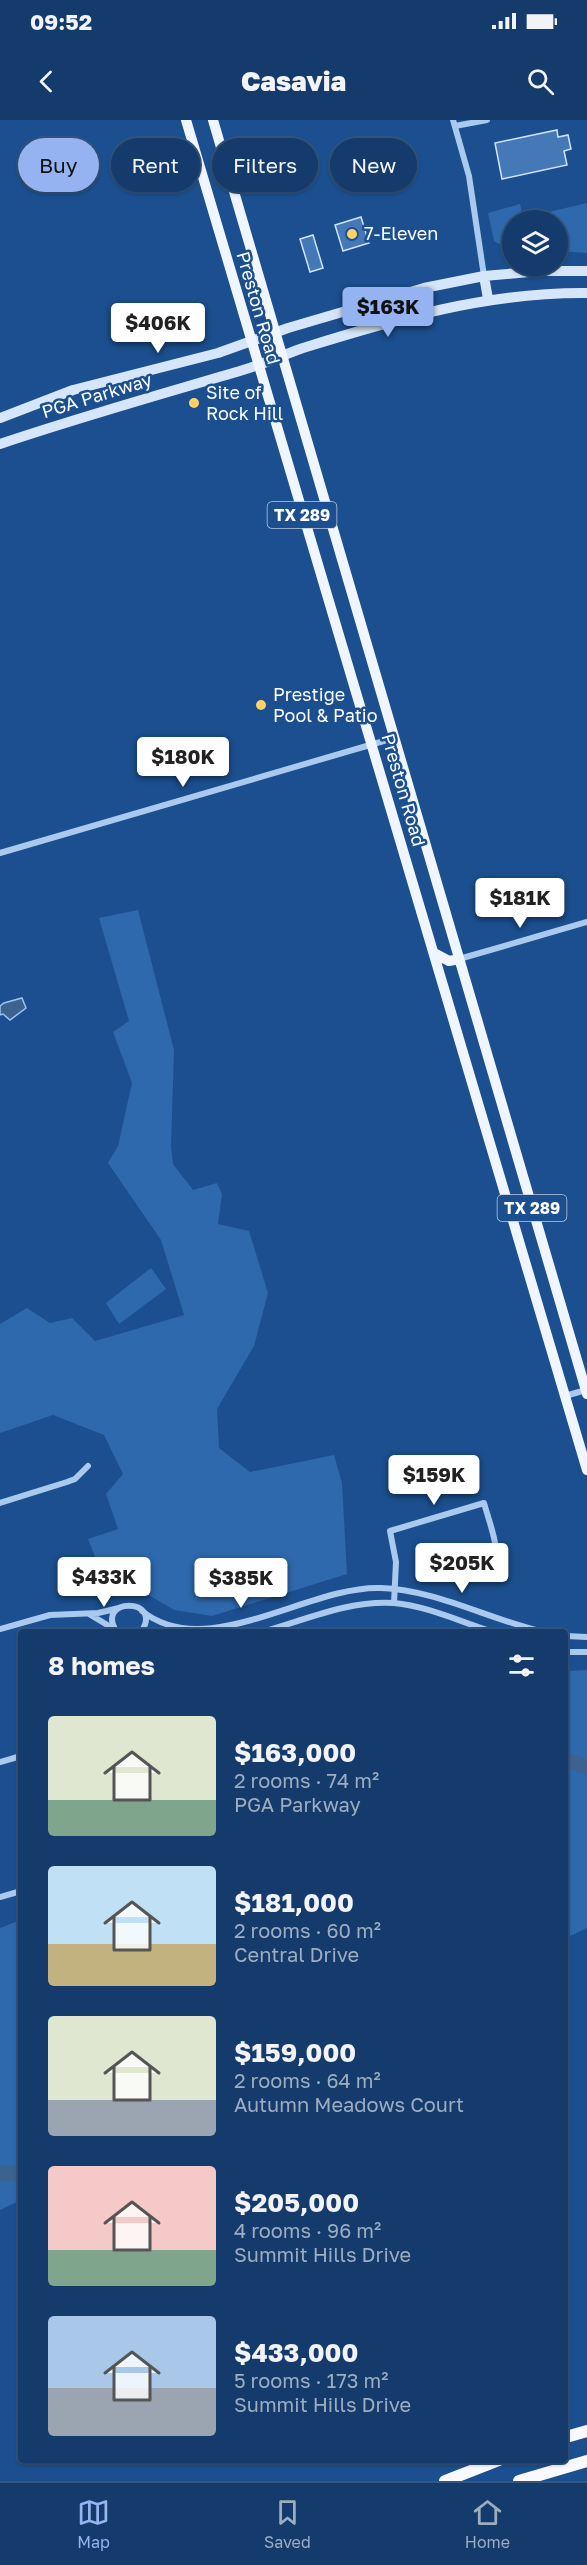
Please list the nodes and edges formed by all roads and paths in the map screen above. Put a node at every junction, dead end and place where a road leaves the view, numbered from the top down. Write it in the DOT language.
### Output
graph roads {
  1 [pos="186,120"];
  2 [pos="213,120"];
  3 [pos="487,120"];
  4 [pos="454,123"];
  5 [pos="587,271"];
  6 [pos="484,276"];
  7 [pos="587,293"];
  8 [pos="488,299"];
  9 [pos="275,332"];
  10 [pos="250,341"];
  11 [pos="283,356"];
  12 [pos="257,365"];
  13 [pos="0,417"];
  14 [pos="0,444"];
  15 [pos="394,738"];
  16 [pos="372,745"];
  17 [pos="0,853"];
  18 [pos="587,922"];
  19 [pos="434,953"];
  20 [pos="459,959"];
  21 [pos="503,1108"];
  22 [pos="481,1115"];
  23 [pos="586,1391"];
  24 [pos="564,1396"];
  25 [pos="88,1466"];
  26 [pos="587,1470"];
  27 [pos="0,1503"];
  28 [pos="493,1577"];
  29 [pos="396,1589"];
  30 [pos="394,1603"];
  31 [pos="119,1608"];
  32 [pos="142,1611"];
  33 [pos="89,1614"];
  34 [pos="258,1617"];
  35 [pos="0,1629"];
  36 [pos="113,1629"];
  37 [pos="116,1629"];
  38 [pos="144,1629"];
  39 [pos="262,1629"];
  40 [pos="274,1629"];
  41 [pos="483,1629"];
  42 [pos="534,1629"];
  43 [pos="568,1636"];
  44 [pos="587,1636"];
  45 [pos="568,1652"];
  46 [pos="587,1652"];
  47 [pos="18,1757"];
  48 [pos="0,1762"];
  49 [pos="18,1892"];
  50 [pos="0,1897"];
  51 [pos="587,2430"];
  52 [pos="568,2436"];
  53 [pos="587,2461"];
  54 [pos="491,2463"];
  55 [pos="445,2481"];
  56 [pos="519,2481"];
  1 -- 10 [label="main road, Preston Road / TX 289"];
  2 -- 9 [label="main road, Preston Road / TX 289"];
  3 -- 4 [label="street"];
  4 -- 6 [label="street"];
  5 -- 6 [label="main road, PGA Parkway"];
  6 -- 8 [label="main road"];
  6 -- 9 [label="main road, PGA Parkway"];
  7 -- 8 [label="main road, PGA Parkway"];
  8 -- 11 [label="main road, PGA Parkway"];
  9 -- 10 [label="main road, PGA Parkway"];
  9 -- 11 [label="main road, Preston Road / TX 289"];
  10 -- 12 [label="main road, Preston Road / TX 289"];
  10 -- 13 [label="main road, PGA Parkway"];
  11 -- 12 [label="main road, PGA Parkway"];
  11 -- 15 [label="main road, Preston Road / TX 289"];
  12 -- 14 [label="main road, PGA Parkway"];
  12 -- 16 [label="main road, Preston Road / TX 289"];
  15 -- 16 [label="street"];
  15 -- 20 [label="main road, Preston Road / TX 289"];
  16 -- 17 [label="street"];
  16 -- 19 [label="main road, Preston Road / TX 289"];
  18 -- 20 [label="street"];
  19 -- 20 [label="main road"];
  19 -- 22 [label="main road, Preston Road / TX 289"];
  20 -- 21 [label="main road, Preston Road / TX 289"];
  21 -- 22 [label="main road"];
  21 -- 23 [label="main road, Preston Road / TX 289"];
  22 -- 24 [label="main road, Preston Road / TX 289"];
  23 -- 24 [label="street"];
  24 -- 26 [label="main road, Preston Road / TX 289"];
  25 -- 27 [label="street"];
  28 -- 29 [label="street"];
  29 -- 30 [label="street"];
  29 -- 34 [label="street"];
  29 -- 42 [label="street"];
  30 -- 40 [label="street"];
  30 -- 41 [label="street"];
  31 -- 32 [label="street"];
  31 -- 33 [label="street"];
  31 -- 37 [label="street"];
  32 -- 34 [label="street"];
  32 -- 38 [label="street"];
  33 -- 35 [label="street"];
  33 -- 36 [label="street"];
  34 -- 39 [label="street"];
  43 -- 44 [label="street"];
  45 -- 46 [label="street"];
  47 -- 48 [label="street"];
  49 -- 50 [label="street"];
  51 -- 52 [label="highway"];
  53 -- 56 [label="highway"];
  54 -- 55 [label="highway"];
}
